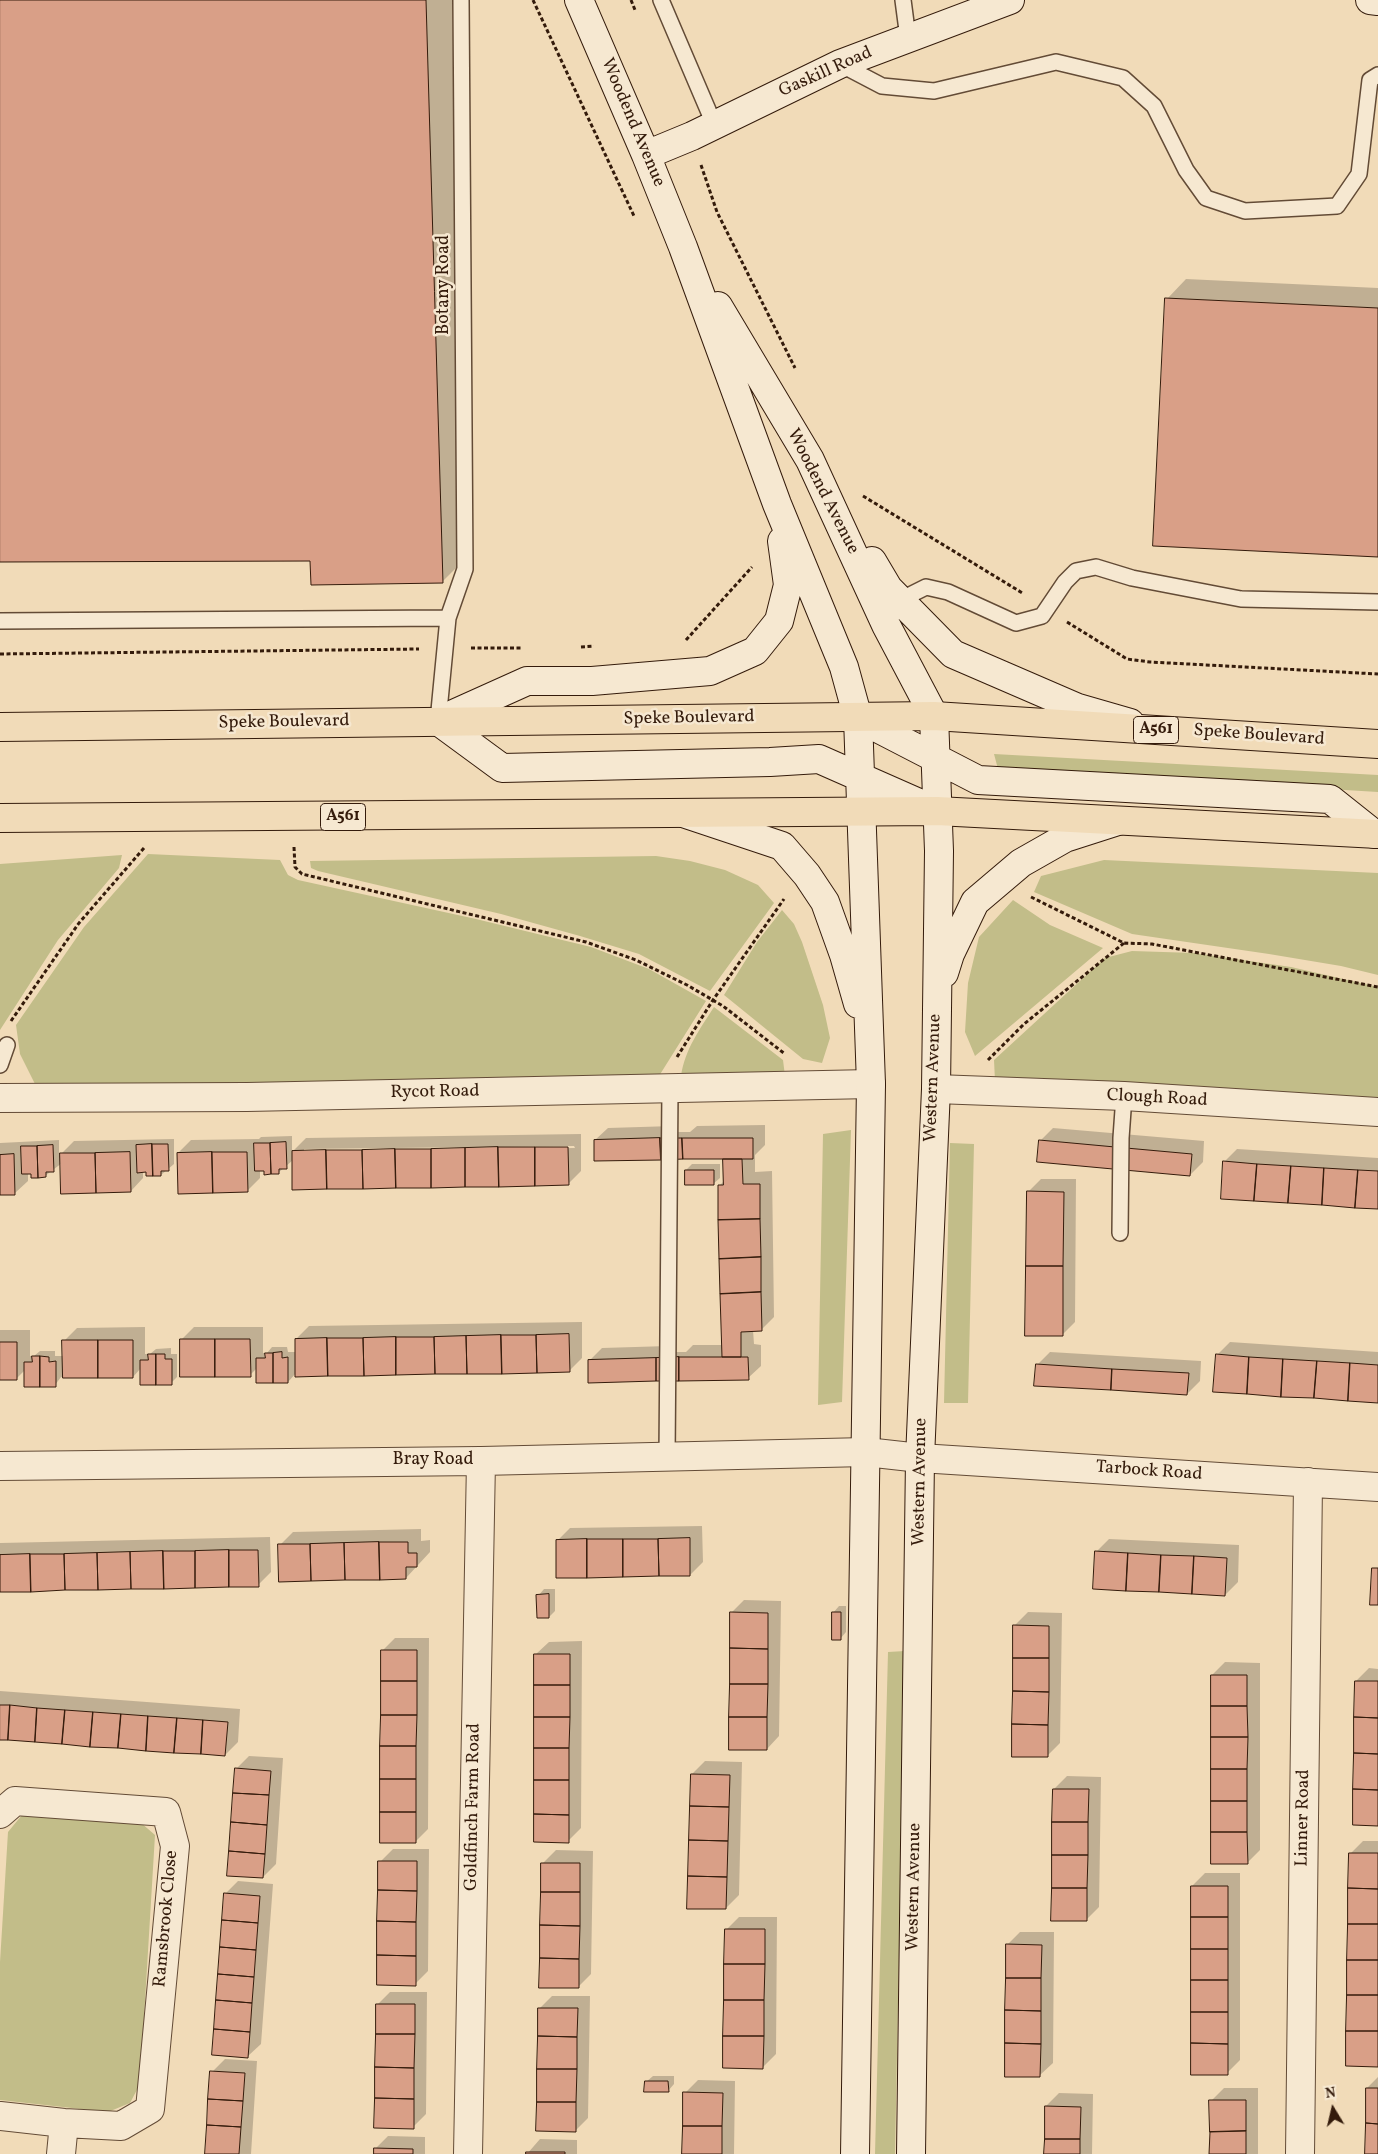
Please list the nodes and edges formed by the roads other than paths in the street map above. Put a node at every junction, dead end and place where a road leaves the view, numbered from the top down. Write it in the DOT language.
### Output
graph roads {
  1 [pos="461,0"];
  2 [pos="579,0"];
  3 [pos="660,0"];
  4 [pos="903,0"];
  5 [pos="1010,0"];
  6 [pos="1370,0"];
  7 [pos="1378,1"];
  8 [pos="908,38"];
  9 [pos="840,64"];
  10 [pos="1378,75"];
  11 [pos="703,130"];
  12 [pos="646,154"];
  13 [pos="682,247"];
  14 [pos="810,460"];
  15 [pos="777,504"];
  16 [pos="900,600"];
  17 [pos="1378,602"];
  18 [pos="448,618"];
  19 [pos="0,621"];
  20 [pos="934,716"];
  21 [pos="858,718"];
  22 [pos="438,721"];
  23 [pos="0,727"];
  24 [pos="1156,730"];
  25 [pos="1378,744"];
  26 [pos="936,758"];
  27 [pos="859,777"];
  28 [pos="937,811"];
  29 [pos="860,813"];
  30 [pos="686,814"];
  31 [pos="0,818"];
  32 [pos="1119,820"];
  33 [pos="1376,834"];
  34 [pos="937,994"];
  35 [pos="869,1042"];
  36 [pos="6,1045"];
  37 [pos="0,1064"];
  38 [pos="871,1084"];
  39 [pos="670,1089"];
  40 [pos="936,1089"];
  41 [pos="1124,1096"];
  42 [pos="0,1098"];
  43 [pos="1378,1112"];
  44 [pos="1120,1232"];
  45 [pos="866,1452"];
  46 [pos="667,1457"];
  47 [pos="920,1458"];
  48 [pos="481,1461"];
  49 [pos="0,1466"];
  50 [pos="1308,1482"];
  51 [pos="1378,1486"];
  52 [pos="0,1814"];
  53 [pos="0,2116"];
  54 [pos="64,2123"];
  55 [pos="61,2154"];
  56 [pos="468,2154"];
  57 [pos="854,2154"];
  58 [pos="911,2154"];
  59 [pos="1300,2154"];
  1 -- 18 [label="lane, Botany Road"];
  2 -- 12 [label="street, Woodend Avenue"];
  3 -- 11 [label="lane"];
  4 -- 8 [label="lane"];
  5 -- 8 [label="street, Gaskill Road"];
  6 -- 7 [label="street"];
  8 -- 9 [label="street, Gaskill Road"];
  9 -- 10 [label="lane"];
  9 -- 11 [label="street, Gaskill Road"];
  11 -- 12 [label="street, Gaskill Road"];
  12 -- 13 [label="street, Woodend Avenue"];
  13 -- 14 [label="street, Woodend Avenue"];
  13 -- 15 [label="street, Woodend Avenue"];
  14 -- 16 [label="street"];
  14 -- 20 [label="street, Woodend Avenue"];
  15 -- 21 [label="street, Woodend Avenue"];
  15 -- 22 [label="street"];
  16 -- 17 [label="lane"];
  16 -- 24 [label="street"];
  18 -- 19 [label="lane"];
  18 -- 22 [label="lane, Botany Road"];
  20 -- 21 [label="highway, Speke Boulevard / A561"];
  20 -- 24 [label="highway, Speke Boulevard / A561"];
  20 -- 26 [label="street, Western Avenue"];
  21 -- 22 [label="highway, Speke Boulevard / A561"];
  21 -- 26 [label="street, A561"];
  21 -- 27 [label="street, Woodend Avenue"];
  22 -- 23 [label="highway, Speke Boulevard / A561"];
  22 -- 27 [label="street, A561"];
  24 -- 25 [label="highway, Speke Boulevard / A561"];
  26 -- 28 [label="street, Western Avenue"];
  26 -- 33 [label="street, A561"];
  27 -- 28 [label="street, A561"];
  27 -- 29 [label="street, Woodend Avenue"];
  28 -- 29 [label="highway, A561"];
  28 -- 32 [label="highway, A561"];
  28 -- 34 [label="street, Western Avenue"];
  29 -- 30 [label="highway, A561"];
  29 -- 35 [label="street"];
  30 -- 31 [label="highway, A561"];
  30 -- 35 [label="street"];
  32 -- 33 [label="highway, A561"];
  32 -- 34 [label="street"];
  34 -- 40 [label="street, Western Avenue"];
  35 -- 38 [label="street"];
  36 -- 37 [label="lane"];
  38 -- 39 [label="street, Rycot Road"];
  38 -- 45 [label="street"];
  39 -- 42 [label="street, Rycot Road"];
  39 -- 46 [label="lane"];
  40 -- 41 [label="street, Clough Road"];
  40 -- 47 [label="street, Western Avenue"];
  41 -- 43 [label="street, Clough Road"];
  41 -- 44 [label="lane"];
  45 -- 46 [label="street, Bray Road"];
  45 -- 47 [label="street, Tarbock Road"];
  45 -- 57 [label="street"];
  46 -- 48 [label="street, Bray Road"];
  47 -- 50 [label="street, Tarbock Road"];
  47 -- 58 [label="street, Western Avenue"];
  48 -- 49 [label="street, Bray Road"];
  48 -- 56 [label="street, Goldfinch Farm Road"];
  50 -- 51 [label="street, Tarbock Road"];
  50 -- 59 [label="street, Linner Road"];
  52 -- 54 [label="street, Ramsbrook Close"];
  53 -- 54 [label="street, Ramsbrook Close"];
  54 -- 55 [label="street"];
}
